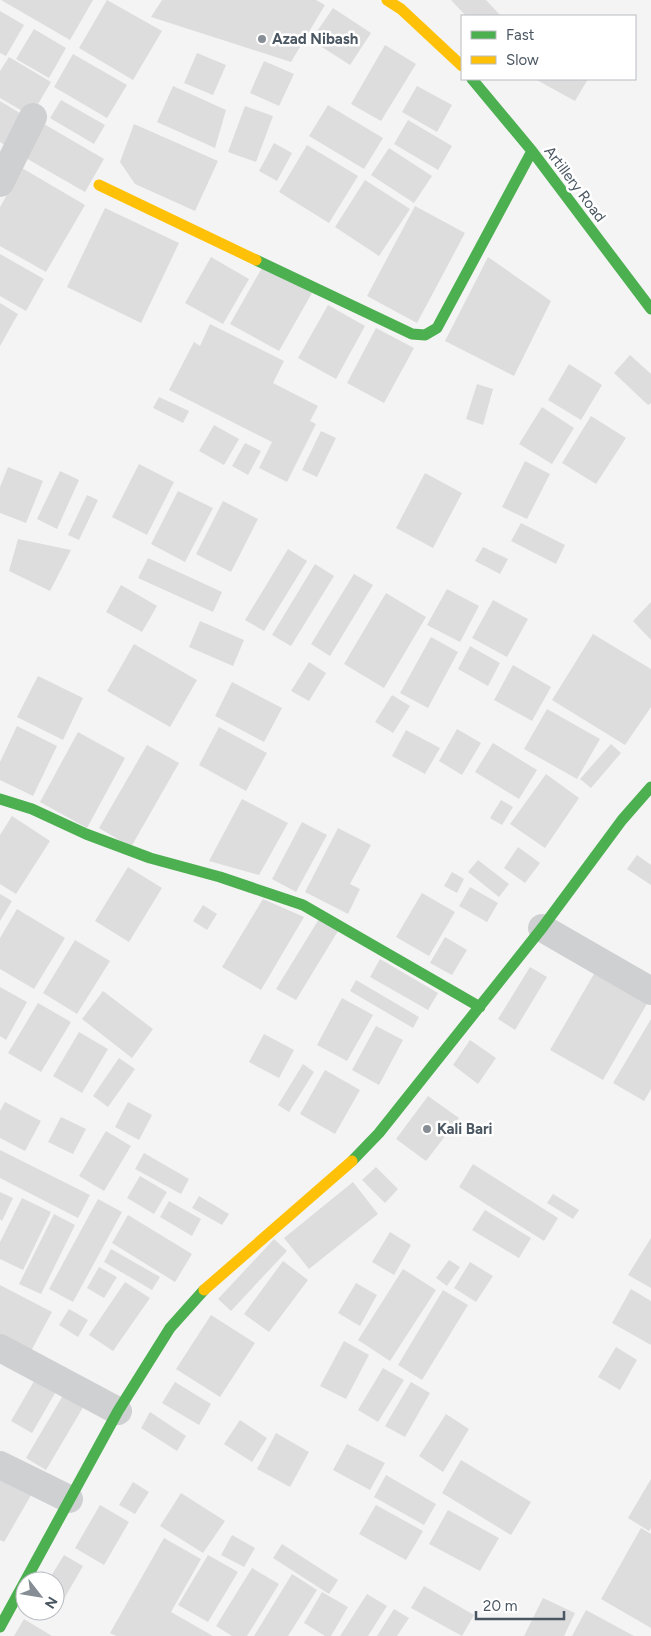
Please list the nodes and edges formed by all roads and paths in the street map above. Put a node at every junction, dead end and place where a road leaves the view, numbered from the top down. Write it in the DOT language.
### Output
graph roads {
  1 [pos="387,0"];
  2 [pos="461,65"];
  3 [pos="473,80"];
  4 [pos="33,117"];
  5 [pos="532,151"];
  6 [pos="0,183"];
  7 [pos="99,185"];
  8 [pos="651,309"];
  9 [pos="651,787"];
  10 [pos="0,799"];
  11 [pos="542,928"];
  12 [pos="651,991"];
  13 [pos="480,1007"];
  14 [pos="0,1348"];
  15 [pos="118,1410"];
  16 [pos="0,1465"];
  17 [pos="70,1499"];
  18 [pos="0,1627"];
  1 -- 2 [label="street"];
  3 -- 5 [label="street, Artillery Road"];
  4 -- 6 [label="street"];
  5 -- 7 [label="street"];
  5 -- 8 [label="street, Artillery Road"];
  9 -- 11 [label="street"];
  10 -- 13 [label="street"];
  11 -- 12 [label="street"];
  11 -- 13 [label="street"];
  13 -- 15 [label="street"];
  14 -- 15 [label="street"];
  15 -- 17 [label="street"];
  16 -- 17 [label="street"];
  17 -- 18 [label="street"];
}
